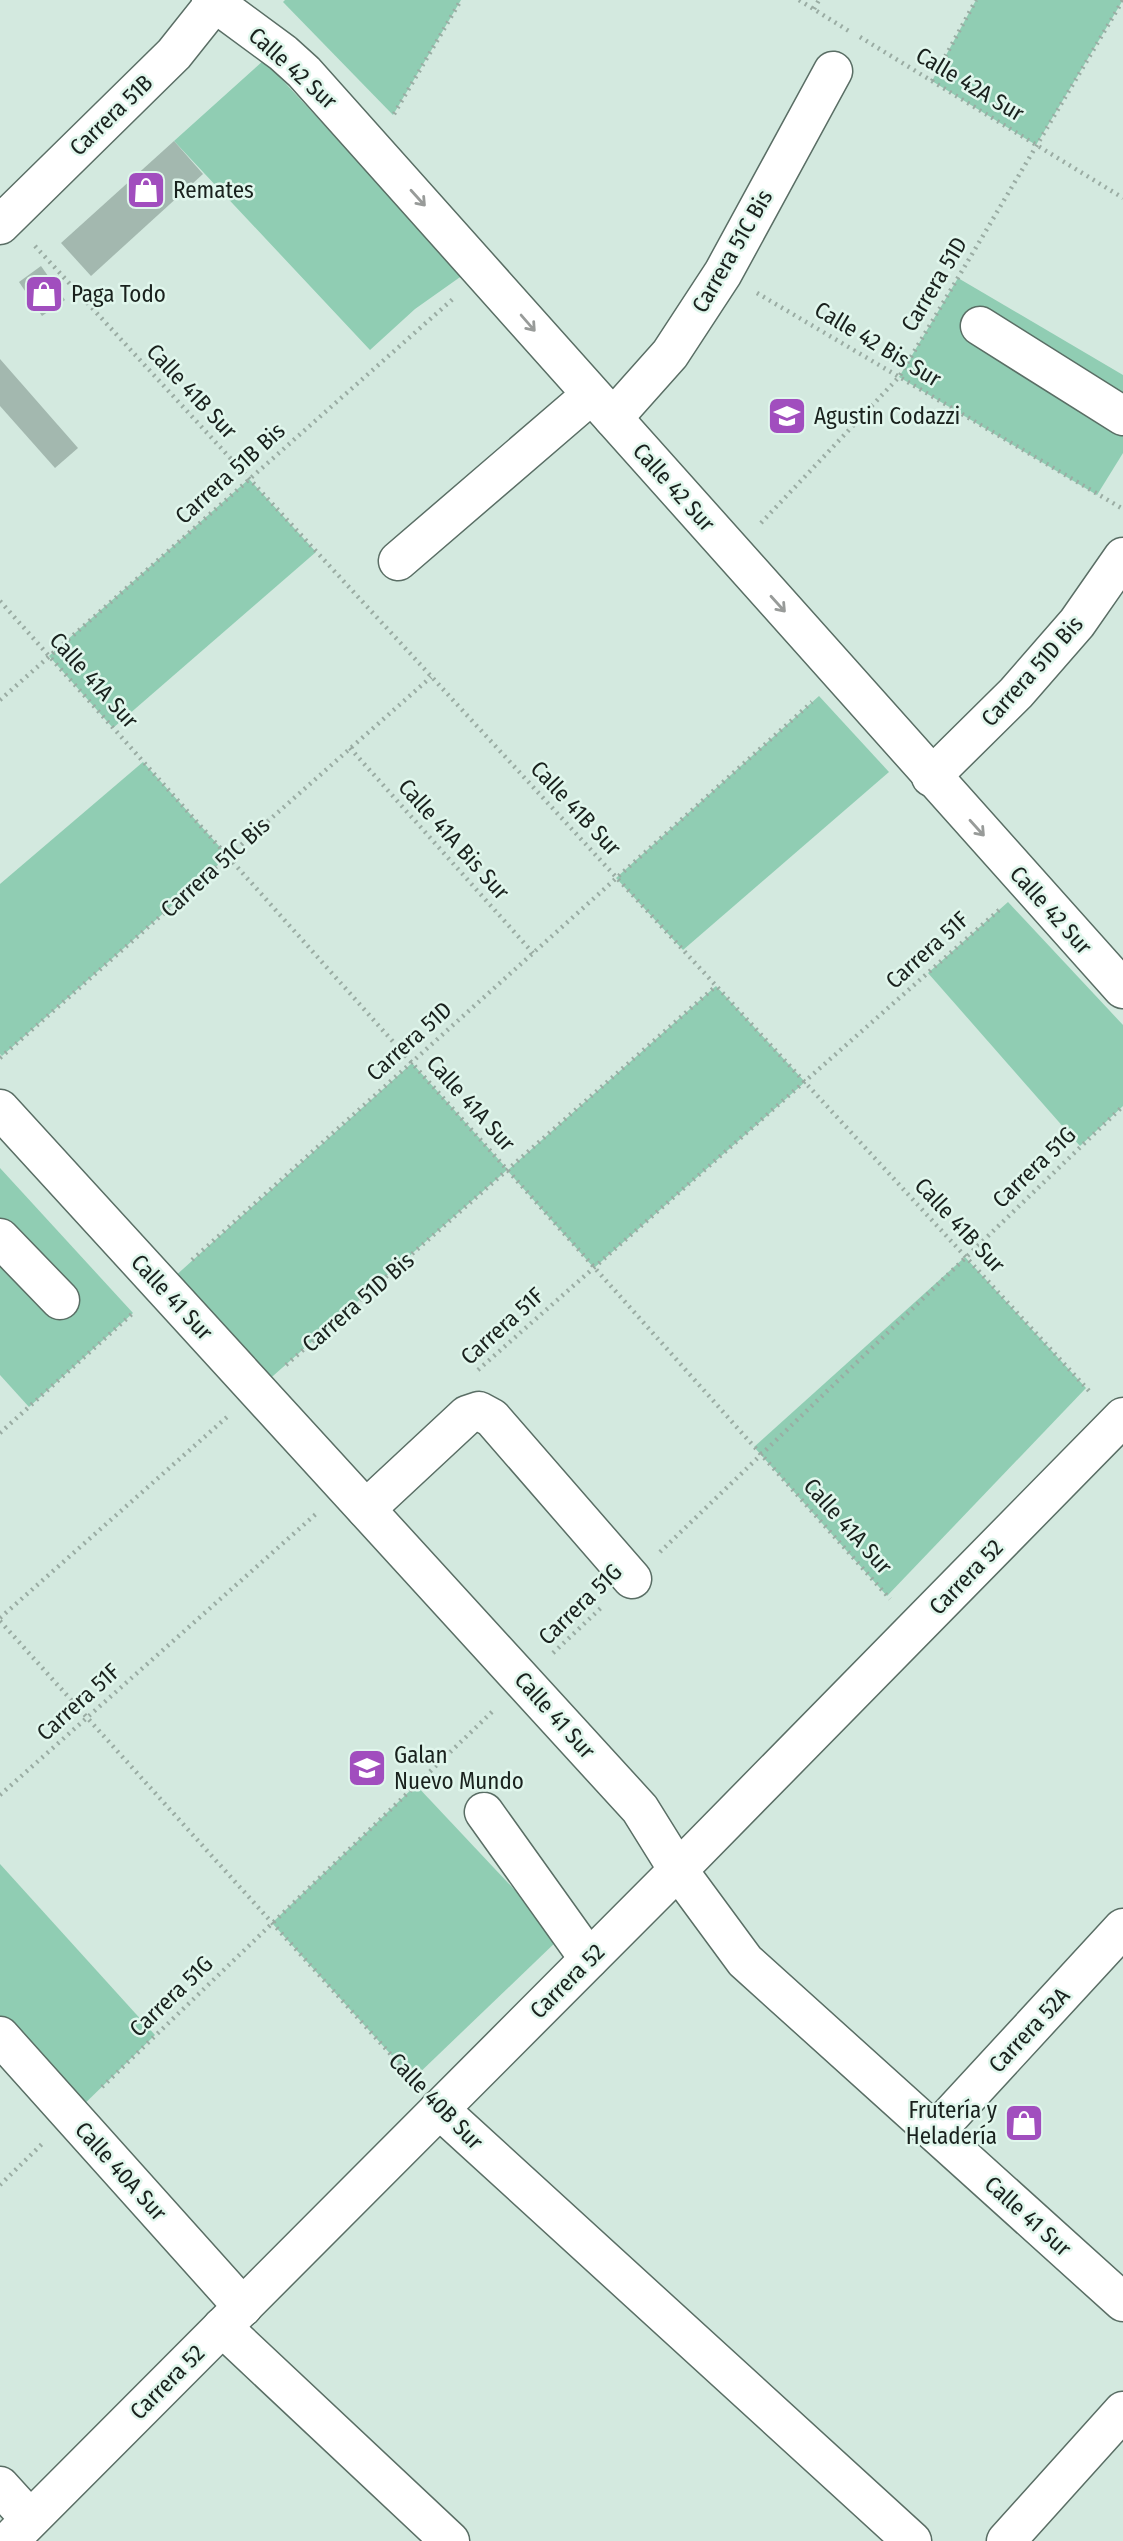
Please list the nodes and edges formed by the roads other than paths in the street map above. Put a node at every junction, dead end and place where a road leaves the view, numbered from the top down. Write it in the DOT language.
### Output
graph roads {
  1 [pos="214,1"];
  2 [pos="833,71"];
  3 [pos="4,221"];
  4 [pos="980,326"];
  5 [pos="602,406"];
  6 [pos="1123,416"];
  7 [pos="1123,557"];
  8 [pos="398,561"];
  9 [pos="931,777"];
  10 [pos="1123,989"];
  11 [pos="0,1109"];
  12 [pos="0,1238"];
  13 [pos="60,1300"];
  14 [pos="1120,1420"];
  15 [pos="356,1498"];
  16 [pos="632,1579"];
  17 [pos="484,1812"];
  18 [pos="678,1870"];
  19 [pos="1123,1928"];
  20 [pos="589,1959"];
  21 [pos="0,2036"];
  22 [pos="439,2109"];
  23 [pos="935,2133"];
  24 [pos="1123,2302"];
  25 [pos="232,2317"];
  26 [pos="1123,2412"];
  27 [pos="0,2486"];
  28 [pos="19,2530"];
  29 [pos="450,2541"];
  30 [pos="912,2541"];
  31 [pos="1006,2541"];
  1 -- 3 [label="street, Carrera 51B"];
  1 -- 5 [label="street, Calle 42 Sur, one-way"];
  2 -- 5 [label="street, Carrera 51C Bis"];
  4 -- 6 [label="street"];
  5 -- 8 [label="street, Carrera 51C Bis"];
  5 -- 9 [label="street, Calle 42 Sur, one-way"];
  7 -- 9 [label="street, Carrera 51D Bis"];
  9 -- 10 [label="street, Calle 42 Sur, one-way"];
  11 -- 15 [label="street, Calle 41 Sur"];
  12 -- 13 [label="street"];
  14 -- 18 [label="street, Carrera 52"];
  15 -- 16 [label="street"];
  15 -- 18 [label="street, Calle 41 Sur"];
  17 -- 20 [label="street"];
  18 -- 20 [label="street, Carrera 52"];
  18 -- 23 [label="street, Calle 41 Sur"];
  19 -- 23 [label="street, Carrera 52A"];
  20 -- 22 [label="street, Carrera 52"];
  21 -- 25 [label="street, Calle 40A Sur"];
  22 -- 25 [label="street, Carrera 52"];
  22 -- 30 [label="street, Calle 40B Sur"];
  23 -- 24 [label="street, Calle 41 Sur"];
  25 -- 28 [label="street, Carrera 52"];
  25 -- 29 [label="street, Calle 40A Sur"];
  26 -- 31 [label="street"];
  27 -- 28 [label="street"];
}
